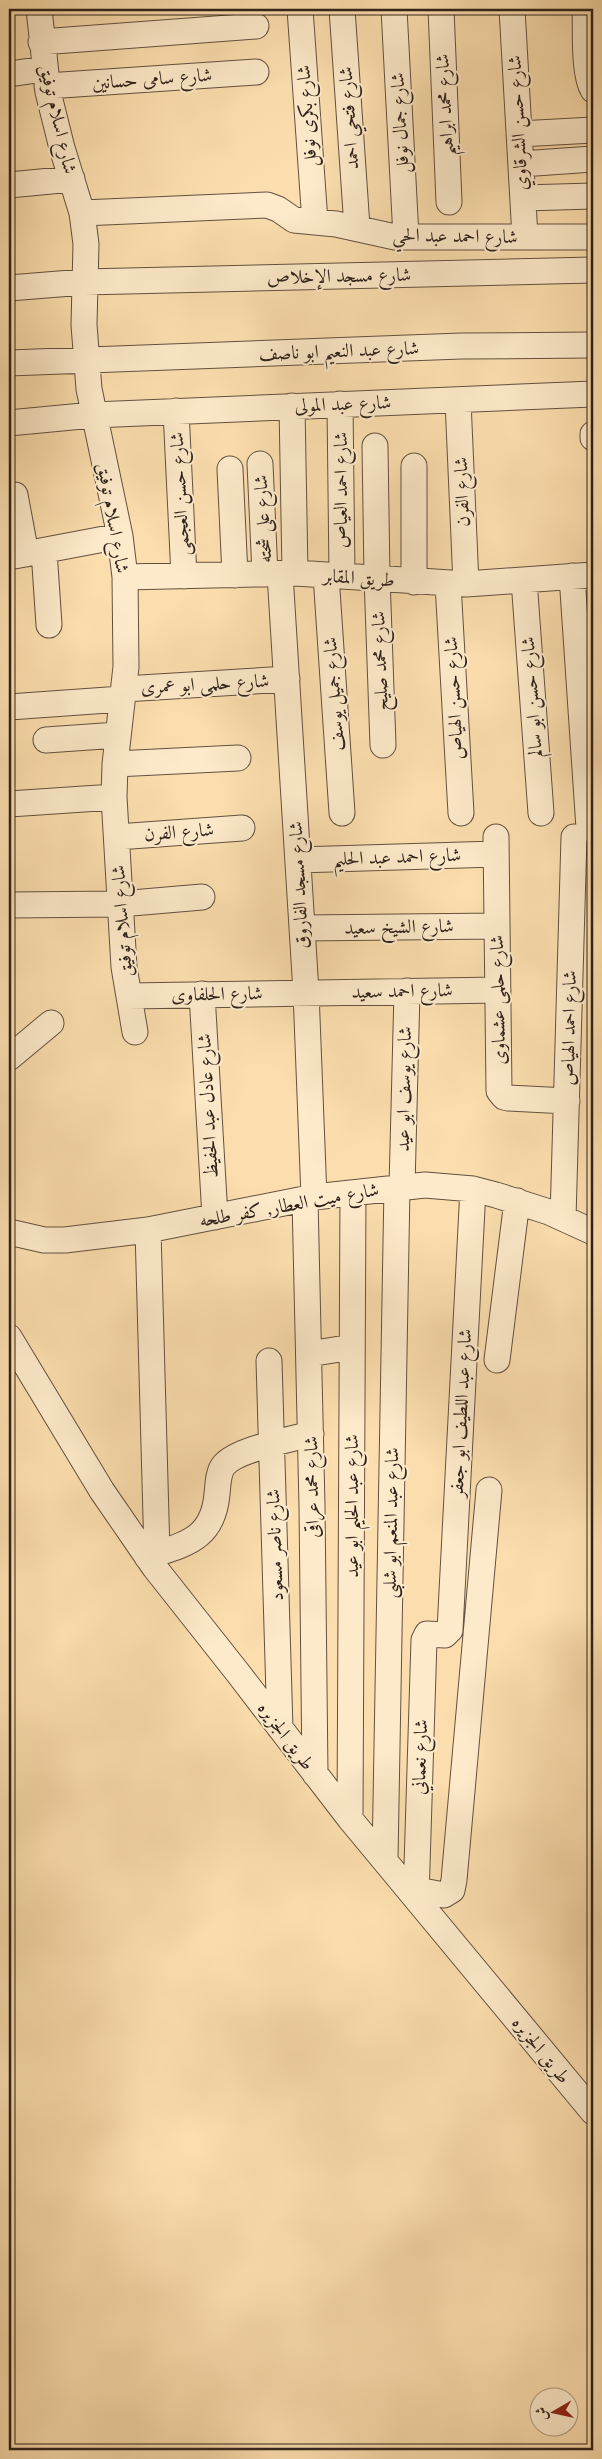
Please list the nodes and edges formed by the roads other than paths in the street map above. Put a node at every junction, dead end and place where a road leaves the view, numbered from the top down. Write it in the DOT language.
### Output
graph roads {
  1 [pos="39,9"];
  2 [pos="300,9"];
  3 [pos="342,9"];
  4 [pos="394,9"];
  5 [pos="440,9"];
  6 [pos="512,9"];
  7 [pos="585,9"];
  8 [pos="256,26"];
  9 [pos="41,42"];
  10 [pos="256,72"];
  11 [pos="9,74"];
  12 [pos="46,78"];
  13 [pos="593,90"];
  14 [pos="593,130"];
  15 [pos="519,134"];
  16 [pos="593,159"];
  17 [pos="521,164"];
  18 [pos="72,179"];
  19 [pos="9,186"];
  20 [pos="593,196"];
  21 [pos="523,198"];
  22 [pos="449,202"];
  23 [pos="82,213"];
  24 [pos="315,222"];
  25 [pos="357,227"];
  26 [pos="406,237"];
  27 [pos="525,237"];
  28 [pos="593,237"];
  29 [pos="593,270"];
  30 [pos="84,282"];
  31 [pos="9,288"];
  32 [pos="593,345"];
  33 [pos="86,360"];
  34 [pos="9,364"];
  35 [pos="593,394"];
  36 [pos="458,401"];
  37 [pos="340,404"];
  38 [pos="292,406"];
  39 [pos="176,411"];
  40 [pos="93,415"];
  41 [pos="9,423"];
  42 [pos="593,434"];
  43 [pos="593,438"];
  44 [pos="375,446"];
  45 [pos="260,464"];
  46 [pos="414,466"];
  47 [pos="230,469"];
  48 [pos="15,495"];
  49 [pos="120,536"];
  50 [pos="26,554"];
  51 [pos="280,574"];
  52 [pos="236,575"];
  53 [pos="334,575"];
  54 [pos="184,576"];
  55 [pos="583,576"];
  56 [pos="377,577"];
  57 [pos="125,578"];
  58 [pos="524,580"];
  59 [pos="414,582"];
  60 [pos="457,584"];
  61 [pos="49,625"];
  62 [pos="287,679"];
  63 [pos="123,694"];
  64 [pos="9,707"];
  65 [pos="118,735"];
  66 [pos="46,740"];
  67 [pos="383,745"];
  68 [pos="238,758"];
  69 [pos="115,764"];
  70 [pos="114,797"];
  71 [pos="9,804"];
  72 [pos="342,813"];
  73 [pos="461,813"];
  74 [pos="541,813"];
  75 [pos="242,828"];
  76 [pos="117,837"];
  77 [pos="496,846"];
  78 [pos="298,860"];
  79 [pos="202,897"];
  80 [pos="120,904"];
  81 [pos="9,905"];
  82 [pos="497,926"];
  83 [pos="302,928"];
  84 [pos="498,990"];
  85 [pos="407,991"];
  86 [pos="306,992"];
  87 [pos="202,994"];
  88 [pos="129,996"];
  89 [pos="52,1023"];
  90 [pos="135,1032"];
  91 [pos="10,1055"];
  92 [pos="567,1101"];
  93 [pos="400,1187"];
  94 [pos="473,1189"];
  95 [pos="353,1193"];
  96 [pos="309,1198"];
  97 [pos="517,1201"];
  98 [pos="215,1217"];
  99 [pos="563,1218"];
  100 [pos="148,1230"];
  101 [pos="9,1232"];
  102 [pos="593,1232"];
  103 [pos="9,1337"];
  104 [pos="352,1347"];
  105 [pos="309,1354"];
  106 [pos="497,1360"];
  107 [pos="270,1361"];
  108 [pos="311,1434"];
  109 [pos="272,1446"];
  110 [pos="489,1490"];
  111 [pos="352,1501"];
  112 [pos="312,1506"];
  113 [pos="152,1555"];
  114 [pos="445,1635"];
  115 [pos="280,1728"];
  116 [pos="315,1774"];
  117 [pos="350,1820"];
  118 [pos="384,1859"];
  119 [pos="417,1894"];
  120 [pos="593,2112"];
  1 -- 9 [label="street, شارع اسلام توفيق"];
  2 -- 24 [label="street, شارع بكرى نوفل"];
  3 -- 25 [label="street, شارع فتحي احمد"];
  4 -- 26 [label="street, شارع جمال نوفل"];
  5 -- 22 [label="street, شارع محمد ابراهيم"];
  6 -- 15 [label="street, شارع حسن الشرقاوي"];
  7 -- 13 [label="street"];
  8 -- 9 [label="street"];
  9 -- 12 [label="street, شارع اسلام توفيق"];
  10 -- 12 [label="street, شارع سامى حسانين"];
  11 -- 12 [label="street, شارع سامى حسانين"];
  12 -- 18 [label="street, شارع اسلام توفيق"];
  14 -- 15 [label="street"];
  15 -- 17 [label="street, شارع حسن الشرقاوي"];
  16 -- 17 [label="street"];
  17 -- 21 [label="street, شارع حسن الشرقاوي"];
  18 -- 19 [label="street"];
  18 -- 23 [label="street, شارع اسلام توفيق"];
  20 -- 21 [label="street"];
  21 -- 27 [label="street, شارع حسن الشرقاوي"];
  23 -- 24 [label="street, شارع احمد عبد الحي"];
  23 -- 30 [label="street, شارع اسلام توفيق"];
  24 -- 25 [label="street, شارع احمد عبد الحي"];
  25 -- 26 [label="street, شارع احمد عبد الحي"];
  26 -- 27 [label="street, شارع احمد عبد الحي"];
  27 -- 28 [label="street, شارع احمد عبد الحي"];
  29 -- 30 [label="street, شارع مسجد الإخلاص"];
  30 -- 31 [label="street, شارع مسجد الإخلاص"];
  30 -- 33 [label="street, شارع اسلام توفيق"];
  32 -- 33 [label="street, شارع عبد النعيم ابو ناصف"];
  33 -- 34 [label="street, شارع عبد النعيم ابو ناصف"];
  33 -- 40 [label="street, شارع اسلام توفيق"];
  35 -- 36 [label="street, شارع عبد المولى"];
  36 -- 37 [label="street, شارع عبد المولى"];
  36 -- 60 [label="street, شارع الفرن"];
  37 -- 38 [label="street, شارع عبد المولى"];
  37 -- 53 [label="street, شارع احمد العياص"];
  38 -- 39 [label="street, شارع عبد المولى"];
  38 -- 51 [label="street"];
  39 -- 40 [label="street, شارع عبد المولى"];
  39 -- 54 [label="street, شارع حسن العجمى"];
  40 -- 41 [label="street, شارع عبد المولى"];
  40 -- 49 [label="street, شارع اسلام توفيق"];
  42 -- 43 [label="street"];
  44 -- 56 [label="street, شارع محمد صليح"];
  45 -- 51 [label="street, شارع على شحته"];
  46 -- 59 [label="street"];
  47 -- 52 [label="street"];
  48 -- 50 [label="street"];
  49 -- 50 [label="street"];
  49 -- 57 [label="street, شارع اسلام توفيق"];
  50 -- 61 [label="street"];
  51 -- 52 [label="street, طريق المقابر"];
  51 -- 53 [label="street, طريق المقابر"];
  51 -- 62 [label="street, شارع مسجد الفاروق"];
  52 -- 54 [label="street, طريق المقابر"];
  53 -- 56 [label="street, طريق المقابر"];
  53 -- 72 [label="street, شارع جميل يوسف"];
  54 -- 57 [label="street, طريق المقابر"];
  55 -- 58 [label="street, طريق المقابر"];
  55 -- 92 [label="street, شارع احمد الهياص"];
  56 -- 59 [label="street, طريق المقابر"];
  56 -- 67 [label="street, شارع محمد صليح"];
  57 -- 63 [label="street, شارع اسلام توفيق"];
  58 -- 60 [label="street, طريق المقابر"];
  58 -- 74 [label="street, شارع حسن ابو سالم"];
  59 -- 60 [label="street, طريق المقابر"];
  60 -- 73 [label="street, شارع حسن الهياص"];
  62 -- 63 [label="street, شارع حلمى ابو عمرى"];
  62 -- 78 [label="street, شارع مسجد الفاروق"];
  63 -- 64 [label="street, شارع حلمى ابو عمرى"];
  63 -- 65 [label="street, شارع اسلام توفيق"];
  65 -- 66 [label="street"];
  65 -- 69 [label="street, شارع اسلام توفيق"];
  68 -- 69 [label="street"];
  69 -- 70 [label="street, شارع اسلام توفيق"];
  70 -- 71 [label="street"];
  70 -- 76 [label="street, شارع اسلام توفيق"];
  75 -- 76 [label="street, شارع الفرن"];
  76 -- 80 [label="street, شارع اسلام توفيق"];
  77 -- 78 [label="street, شارع احمد عبد الحليم"];
  77 -- 82 [label="street, شارع حلمى عشماوى"];
  78 -- 83 [label="street, شارع مسجد الفاروق"];
  79 -- 80 [label="street"];
  80 -- 81 [label="street"];
  80 -- 88 [label="street, شارع اسلام توفيق"];
  82 -- 83 [label="street, شارع الشيخ سعيد"];
  82 -- 84 [label="street, شارع حلمى عشماوى"];
  83 -- 86 [label="street, شارع مسجد الفاروق"];
  84 -- 85 [label="street, شارع احمد سعيد"];
  84 -- 92 [label="street, شارع حلمى عشماوى"];
  85 -- 86 [label="street, شارع احمد سعيد"];
  85 -- 93 [label="street, شارع يوسف ابو عيد"];
  86 -- 87 [label="street, شارع الحلفاوى"];
  86 -- 96 [label="street, شارع مسجد الفاروق"];
  87 -- 88 [label="street, شارع الحلفاوى"];
  87 -- 98 [label="street, شارع عادل عبد الحفيظ"];
  88 -- 90 [label="street, شارع اسلام توفيق"];
  89 -- 91 [label="street"];
  92 -- 99 [label="street, شارع احمد الهياص"];
  93 -- 94 [label="street, شارع ميت العطار, كفر طلحه"];
  93 -- 95 [label="street, شارع ميت العطار, كفر طلحه"];
  93 -- 118 [label="street, شارع عبد المنعم ابو شلبى"];
  94 -- 97 [label="street, شارع ميت العطار, كفر طلحه"];
  94 -- 114 [label="street, شارع عبد اللطيف ابو جعفر"];
  95 -- 96 [label="street, شارع ميت العطار, كفر طلحه"];
  95 -- 104 [label="street, شارع عبد الحليم ابو عيد"];
  96 -- 98 [label="street, شارع ميت العطار, كفر طلحه"];
  96 -- 105 [label="street, شارع محمد عراقى"];
  97 -- 99 [label="street, شارع ميت العطار, كفر طلحه"];
  97 -- 106 [label="street"];
  98 -- 100 [label="street, شارع ميت العطار, كفر طلحه"];
  99 -- 102 [label="street, شارع ميت العطار, كفر طلحه"];
  100 -- 101 [label="street, شارع ميت العطار, كفر طلحه"];
  100 -- 113 [label="street"];
  103 -- 113 [label="street, طريق الجزيره"];
  104 -- 105 [label="street"];
  104 -- 111 [label="street, شارع عبد الحليم ابو عيد"];
  105 -- 108 [label="street, شارع محمد عراقى"];
  107 -- 109 [label="street, شارع ناصر مسعود"];
  108 -- 109 [label="street"];
  108 -- 112 [label="street, شارع محمد عراقى"];
  109 -- 113 [label="street"];
  109 -- 115 [label="street, شارع ناصر مسعود"];
  110 -- 119 [label="street"];
  111 -- 112 [label="street"];
  111 -- 117 [label="street, شارع عبد الحليم ابو عيد"];
  112 -- 116 [label="street, شارع محمد عراقى"];
  113 -- 115 [label="street, طريق الجزيره"];
  114 -- 119 [label="street, شارع نعماني"];
  115 -- 116 [label="street, طريق الجزيره"];
  116 -- 117 [label="street, طريق الجزيره"];
  117 -- 118 [label="street, طريق الجزيره"];
  118 -- 119 [label="street, طريق الجزيره"];
  119 -- 120 [label="street, طريق الجزيره"];
}
